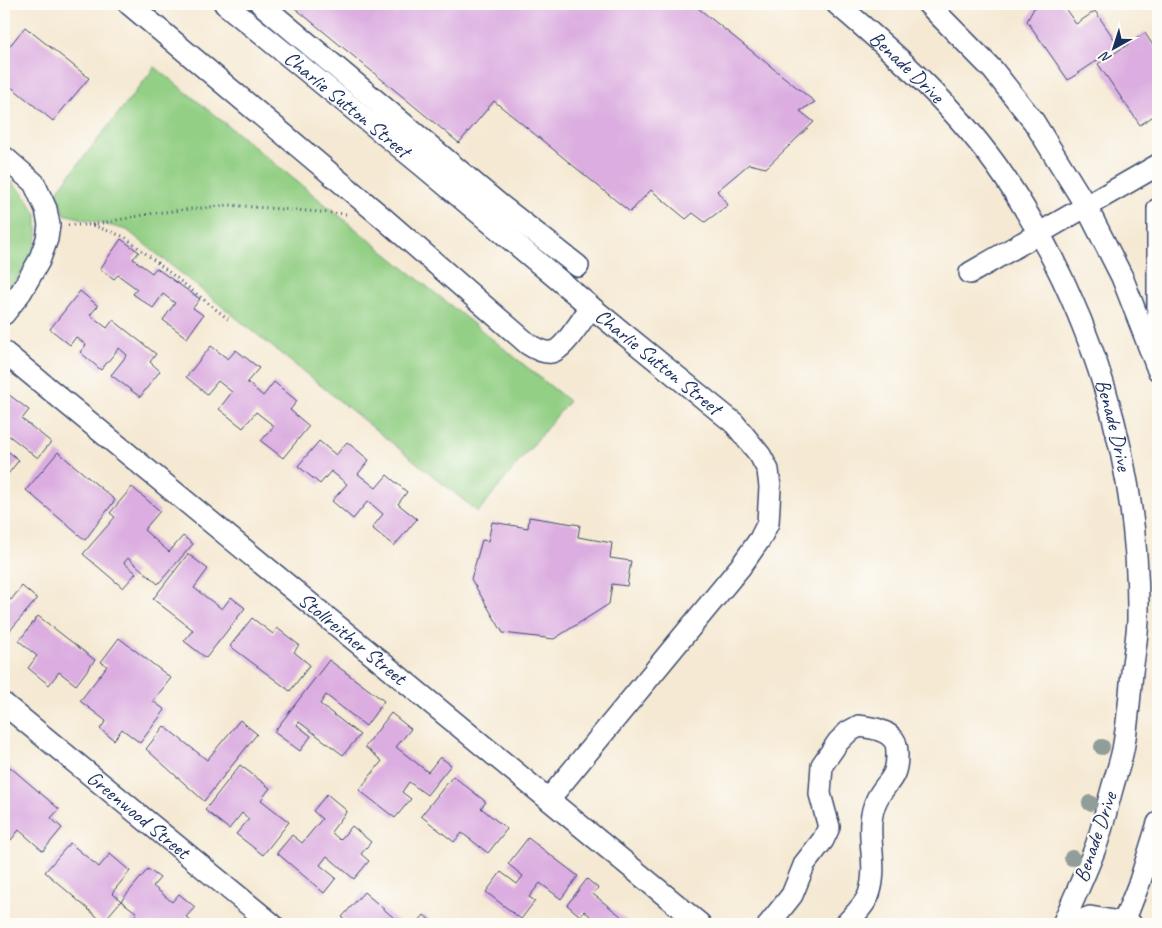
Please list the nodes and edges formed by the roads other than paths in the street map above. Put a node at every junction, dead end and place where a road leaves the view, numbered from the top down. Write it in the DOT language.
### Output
graph roads {
  1 [pos="129,4"];
  2 [pos="225,4"];
  3 [pos="260,4"];
  4 [pos="837,4"];
  5 [pos="928,4"];
  6 [pos="4,157"];
  7 [pos="1158,165"];
  8 [pos="1086,206"];
  9 [pos="1158,209"];
  10 [pos="1039,233"];
  11 [pos="578,266"];
  12 [pos="970,273"];
  13 [pos="556,277"];
  14 [pos="583,301"];
  15 [pos="4,314"];
  16 [pos="1158,323"];
  17 [pos="4,352"];
  18 [pos="1158,370"];
  19 [pos="4,704"];
  20 [pos="549,799"];
  21 [pos="1158,823"];
  22 [pos="272,924"];
  23 [pos="700,924"];
  24 [pos="769,924"];
  25 [pos="846,924"];
  26 [pos="1063,924"];
  27 [pos="1073,924"];
  28 [pos="1126,924"];
  1 -- 14 [label="street"];
  2 -- 13 [label="street, Charlie Sutton Street"];
  3 -- 11 [label="street"];
  4 -- 10 [label="street, Benade Drive"];
  5 -- 8 [label="street"];
  6 -- 15 [label="street"];
  7 -- 8 [label="street"];
  8 -- 10 [label="street"];
  8 -- 18 [label="street"];
  9 -- 16 [label="street"];
  10 -- 12 [label="street"];
  10 -- 26 [label="street, Benade Drive"];
  11 -- 13 [label="street"];
  11 -- 14 [label="street"];
  13 -- 14 [label="street, Charlie Sutton Street"];
  14 -- 20 [label="street, Charlie Sutton Street"];
  17 -- 20 [label="street, Stollreither Street"];
  19 -- 22 [label="street, Greenwood Street"];
  20 -- 23 [label="street, Stollreither Street"];
  21 -- 28 [label="street"];
  24 -- 25 [label="street"];
  27 -- 28 [label="street"];
}
